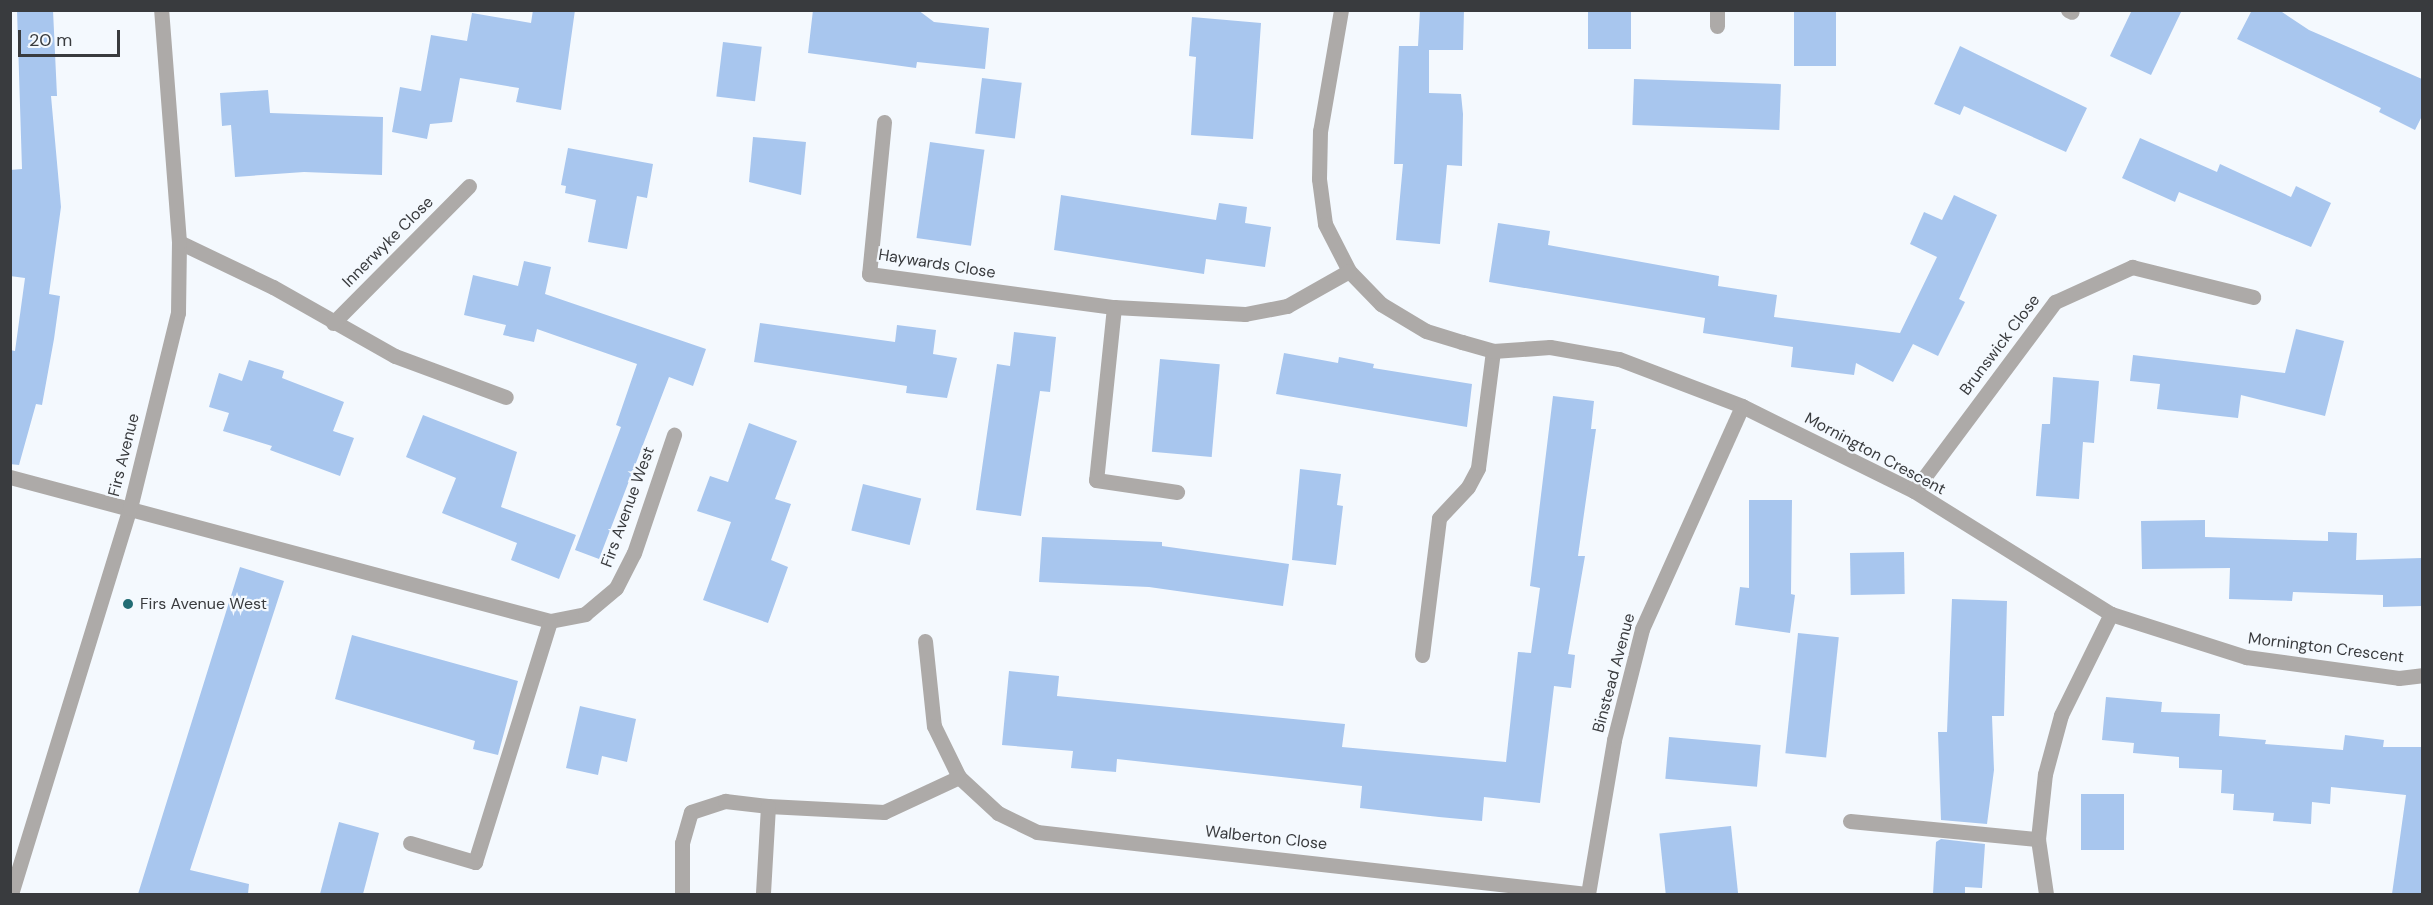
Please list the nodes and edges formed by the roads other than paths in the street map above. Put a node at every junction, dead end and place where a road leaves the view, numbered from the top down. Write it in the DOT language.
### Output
graph roads {
  1 [pos="161,10"];
  2 [pos="1341,10"];
  3 [pos="884,122"];
  4 [pos="469,186"];
  5 [pos="180,242"];
  6 [pos="1348,272"];
  7 [pos="2253,297"];
  8 [pos="1113,307"];
  9 [pos="333,322"];
  10 [pos="1493,351"];
  11 [pos="506,397"];
  12 [pos="1742,406"];
  13 [pos="674,435"];
  14 [pos="10,477"];
  15 [pos="1914,491"];
  16 [pos="1177,492"];
  17 [pos="130,508"];
  18 [pos="2111,614"];
  19 [pos="550,621"];
  20 [pos="925,640"];
  21 [pos="1422,655"];
  22 [pos="2422,675"];
  23 [pos="959,777"];
  24 [pos="768,806"];
  25 [pos="1851,821"];
  26 [pos="2038,838"];
  27 [pos="410,843"];
  28 [pos="11,894"];
  29 [pos="682,894"];
  30 [pos="762,894"];
  31 [pos="1588,894"];
  32 [pos="2046,894"];
  1 -- 5 [label="street, Firs Avenue"];
  2 -- 6 [label="street"];
  3 -- 8 [label="street, Haywards Close"];
  4 -- 9 [label="street, Innerwyke Close"];
  5 -- 9 [label="street"];
  5 -- 17 [label="street, Firs Avenue"];
  6 -- 8 [label="street, Haywards Close"];
  6 -- 10 [label="street, Mornington Crescent"];
  7 -- 15 [label="street, Brunswick Close"];
  8 -- 16 [label="street"];
  9 -- 11 [label="street"];
  10 -- 12 [label="street, Mornington Crescent"];
  10 -- 21 [label="street"];
  12 -- 15 [label="street, Mornington Crescent"];
  12 -- 31 [label="street, Binstead Avenue"];
  13 -- 19 [label="street, Firs Avenue West"];
  14 -- 17 [label="street, Firs Avenue West"];
  15 -- 18 [label="street, Mornington Crescent"];
  17 -- 19 [label="street, Firs Avenue West"];
  17 -- 28 [label="street, Firs Avenue"];
  18 -- 22 [label="street, Mornington Crescent"];
  18 -- 26 [label="street"];
  19 -- 27 [label="street"];
  20 -- 23 [label="street, Walberton Close"];
  23 -- 24 [label="street"];
  23 -- 31 [label="street, Walberton Close"];
  24 -- 29 [label="street"];
  24 -- 30 [label="street"];
  25 -- 26 [label="street"];
  26 -- 32 [label="street"];
}
